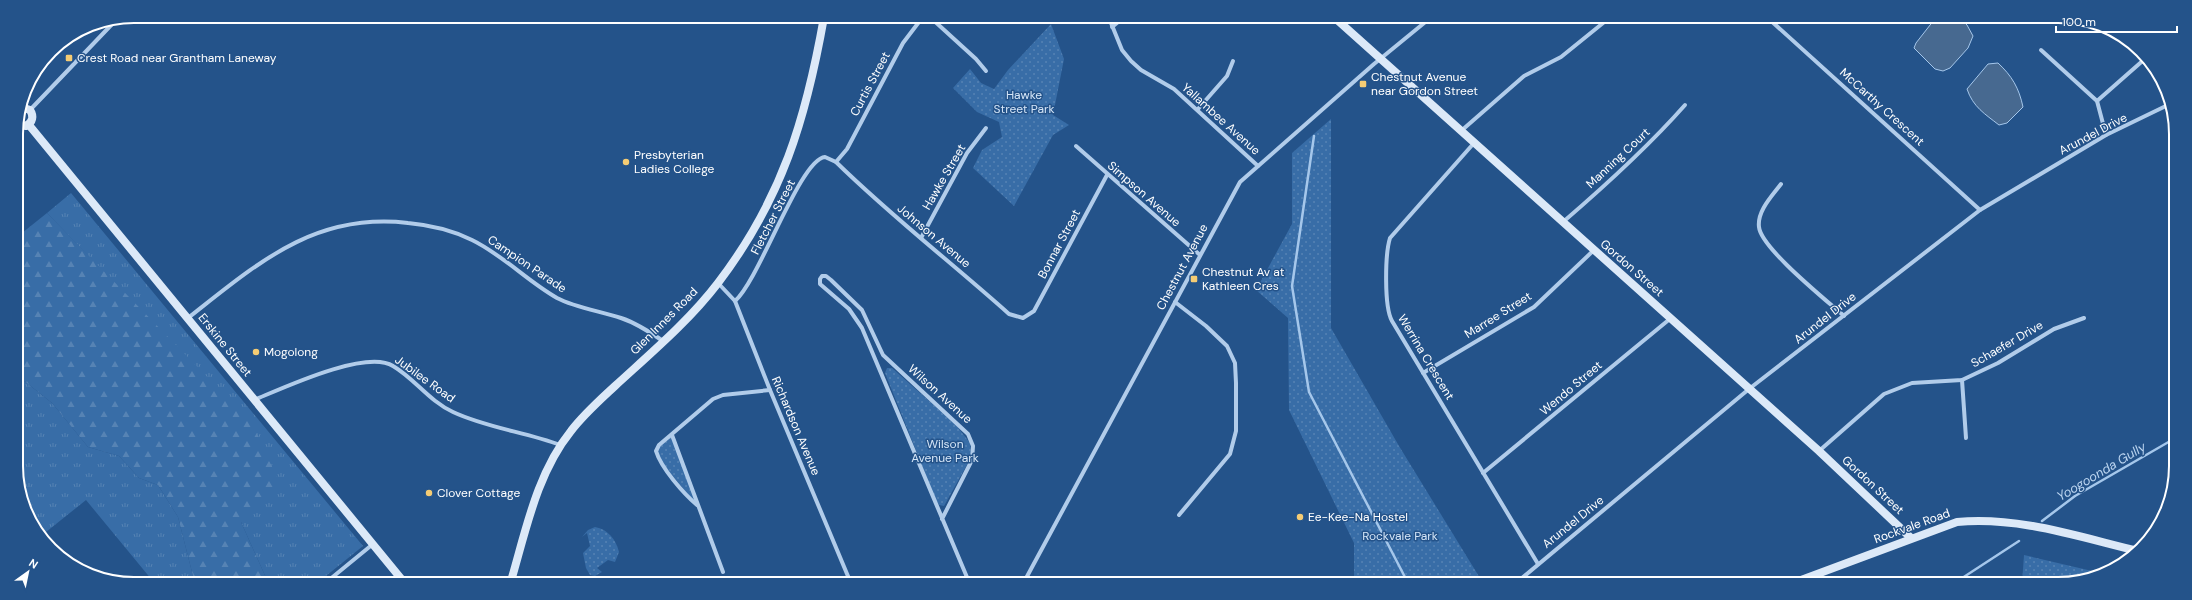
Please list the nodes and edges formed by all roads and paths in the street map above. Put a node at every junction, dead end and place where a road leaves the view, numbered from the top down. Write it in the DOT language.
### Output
graph roads {
  1 [pos="823,23"];
  2 [pos="918,23"];
  3 [pos="936,23"];
  4 [pos="1111,23"];
  5 [pos="1117,23"];
  6 [pos="1340,23"];
  7 [pos="1424,23"];
  8 [pos="1603,23"];
  9 [pos="1773,23"];
  10 [pos="111,25"];
  11 [pos="1112,27"];
  12 [pos="2041,50"];
  13 [pos="1380,60"];
  14 [pos="1233,61"];
  15 [pos="2142,61"];
  16 [pos="986,71"];
  17 [pos="2097,101"];
  18 [pos="1685,105"];
  19 [pos="2165,106"];
  20 [pos="26,109"];
  21 [pos="1198,109"];
  22 [pos="30,110"];
  23 [pos="29,124"];
  24 [pos="23,126"];
  25 [pos="986,128"];
  26 [pos="1460,131"];
  27 [pos="2106,135"];
  28 [pos="1474,143"];
  29 [pos="1076,146"];
  30 [pos="836,162"];
  31 [pos="1258,166"];
  32 [pos="1107,175"];
  33 [pos="1781,184"];
  34 [pos="1980,210"];
  35 [pos="1562,222"];
  36 [pos="921,238"];
  37 [pos="1594,250"];
  38 [pos="1200,256"];
  39 [pos="718,283"];
  40 [pos="848,295"];
  41 [pos="736,301"];
  42 [pos="843,302"];
  43 [pos="1175,302"];
  44 [pos="1844,316"];
  45 [pos="188,318"];
  46 [pos="1023,318"];
  47 [pos="1671,318"];
  48 [pos="2084,318"];
  49 [pos="870,325"];
  50 [pos="862,328"];
  51 [pos="663,341"];
  52 [pos="883,355"];
  53 [pos="875,359"];
  54 [pos="1423,373"];
  55 [pos="1962,380"];
  56 [pos="1749,389"];
  57 [pos="770,390"];
  58 [pos="254,400"];
  59 [pos="672,435"];
  60 [pos="1966,438"];
  61 [pos="561,445"];
  62 [pos="1819,451"];
  63 [pos="1483,473"];
  64 [pos="697,506"];
  65 [pos="1179,515"];
  66 [pos="942,519"];
  67 [pos="1911,538"];
  68 [pos="373,544"];
  69 [pos="2132,549"];
  70 [pos="1538,564"];
  71 [pos="723,572"];
  72 [pos="333,577"];
  73 [pos="400,577"];
  74 [pos="512,577"];
  75 [pos="848,577"];
  76 [pos="967,577"];
  77 [pos="1027,577"];
  78 [pos="1523,577"];
  79 [pos="1809,577"];
  1 -- 39 [label="street, Glen Innes Road"];
  2 -- 30 [label="street, Curtis Street"];
  3 -- 16 [label="street"];
  4 -- 11 [label="street, Yallambee Avenue"];
  5 -- 11 [label="street"];
  6 -- 13 [label="street, Gordon Street"];
  7 -- 13 [label="street, Chestnut Avenue"];
  8 -- 26 [label="street"];
  9 -- 34 [label="street, McCarthy Crescent"];
  10 -- 22 [label="street"];
  11 -- 21 [label="street, Yallambee Avenue"];
  12 -- 17 [label="street"];
  13 -- 26 [label="street, Gordon Street"];
  13 -- 31 [label="street, Chestnut Avenue"];
  14 -- 21 [label="street"];
  15 -- 17 [label="street"];
  17 -- 27 [label="street"];
  18 -- 35 [label="street, Manning Court"];
  19 -- 27 [label="street, Arundel Drive"];
  20 -- 22 [label="street"];
  21 -- 31 [label="street, Yallambee Avenue"];
  22 -- 23 [label="street"];
  23 -- 24 [label="street"];
  23 -- 45 [label="street, Erskine Street"];
  25 -- 36 [label="street, Hawke Street"];
  26 -- 28 [label="street, Gordon Street"];
  27 -- 34 [label="street, Arundel Drive"];
  28 -- 35 [label="street, Gordon Street"];
  28 -- 54 [label="street, Werrina Crescent"];
  29 -- 32 [label="street, Simpson Avenue"];
  30 -- 36 [label="street, Johnson Avenue"];
  30 -- 41 [label="street, Fletcher Street"];
  31 -- 38 [label="street, Chestnut Avenue"];
  32 -- 38 [label="street, Simpson Avenue"];
  32 -- 46 [label="street, Bonnar Street"];
  33 -- 44 [label="street"];
  34 -- 44 [label="street, Arundel Drive"];
  35 -- 37 [label="street, Gordon Street"];
  36 -- 46 [label="street, Johnson Avenue"];
  37 -- 47 [label="street, Gordon Street"];
  37 -- 54 [label="street, Marree Street"];
  38 -- 43 [label="street, Chestnut Avenue"];
  39 -- 41 [label="street, Richardson Avenue"];
  39 -- 51 [label="street, Glen Innes Road"];
  40 -- 42 [label="street"];
  40 -- 42 [label="street, Wilson Avenue"];
  40 -- 49 [label="street, Wilson Avenue"];
  41 -- 57 [label="street, Richardson Avenue"];
  42 -- 50 [label="street, Wilson Avenue"];
  43 -- 65 [label="street"];
  43 -- 77 [label="street, Chestnut Avenue"];
  44 -- 56 [label="street, Arundel Drive"];
  45 -- 51 [label="street, Campion Parade"];
  45 -- 58 [label="street, Erskine Street"];
  47 -- 56 [label="street, Gordon Street"];
  47 -- 63 [label="street, Wendo Street"];
  48 -- 55 [label="street, Schaefer Drive"];
  49 -- 50 [label="street"];
  49 -- 52 [label="street, Wilson Avenue"];
  50 -- 53 [label="street, Wilson Avenue"];
  51 -- 61 [label="street, Glen Innes Road"];
  52 -- 53 [label="street"];
  52 -- 66 [label="street, Wilson Avenue"];
  53 -- 66 [label="street, Wilson Avenue"];
  54 -- 63 [label="street, Werrina Crescent"];
  55 -- 60 [label="street"];
  55 -- 62 [label="street, Schaefer Drive"];
  56 -- 62 [label="street, Gordon Street"];
  56 -- 70 [label="street, Arundel Drive"];
  57 -- 59 [label="street"];
  57 -- 75 [label="street, Richardson Avenue"];
  58 -- 61 [label="street, Jubilee Road"];
  58 -- 68 [label="street, Erskine Street"];
  59 -- 64 [label="street"];
  59 -- 64 [label="street"];
  61 -- 74 [label="street, Glen Innes Road"];
  62 -- 67 [label="street, Gordon Street"];
  63 -- 70 [label="street, Werrina Crescent"];
  64 -- 71 [label="street"];
  66 -- 76 [label="street, Wilson Avenue"];
  67 -- 69 [label="street, Rockvale Road"];
  67 -- 79 [label="street, Rockvale Road"];
  68 -- 72 [label="street"];
  68 -- 73 [label="street, Erskine Street"];
  70 -- 78 [label="street, Arundel Drive"];
}
